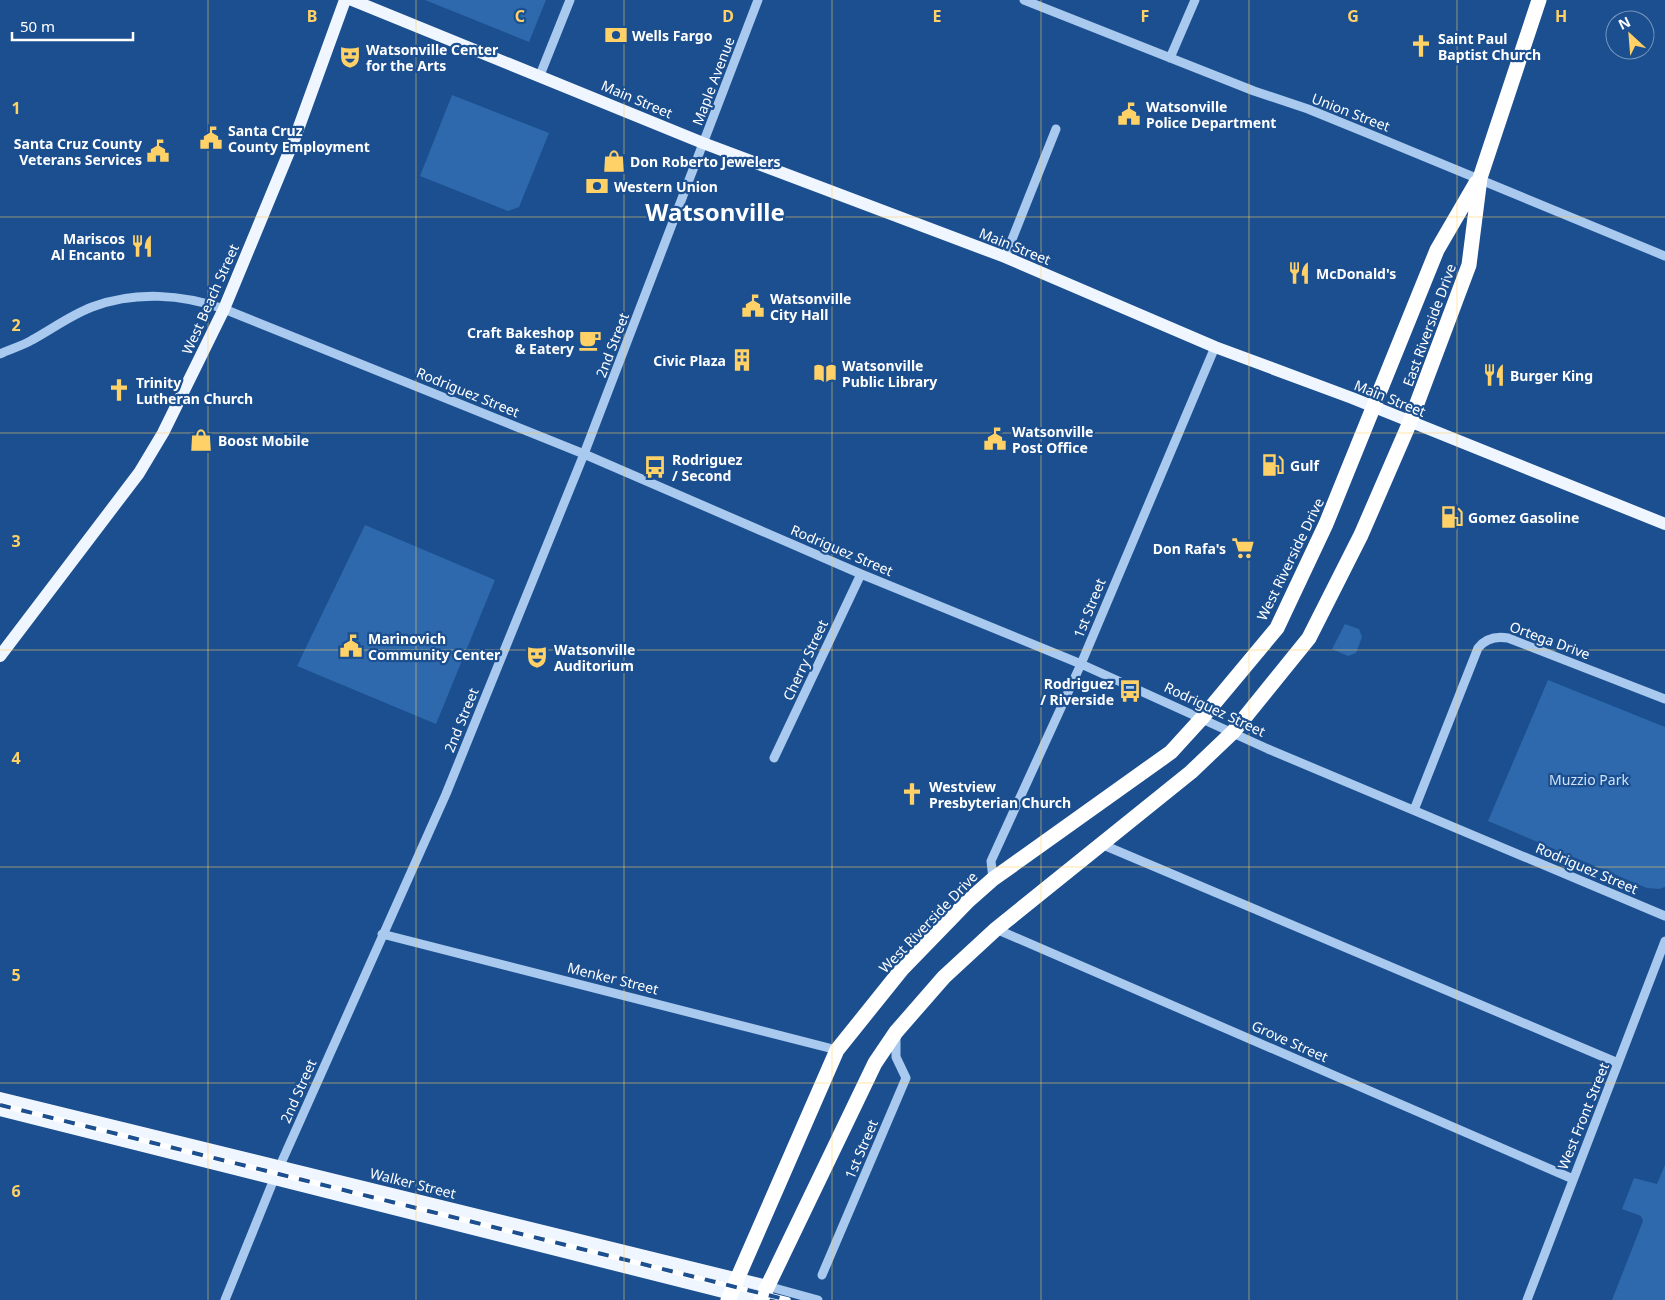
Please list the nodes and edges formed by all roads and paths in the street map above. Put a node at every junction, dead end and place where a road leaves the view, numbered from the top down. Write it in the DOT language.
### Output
graph roads {
  1 [pos="345,0"];
  2 [pos="352,0"];
  3 [pos="570,0"];
  4 [pos="758,0"];
  5 [pos="1024,0"];
  6 [pos="1195,0"];
  7 [pos="1539,0"];
  8 [pos="1170,58"];
  9 [pos="540,75"];
  10 [pos="1056,129"];
  11 [pos="704,143"];
  12 [pos="1480,178"];
  13 [pos="1665,256"];
  14 [pos="1005,257"];
  15 [pos="224,308"];
  16 [pos="1215,347"];
  17 [pos="0,354"];
  18 [pos="1374,407"];
  19 [pos="1410,422"];
  20 [pos="584,454"];
  21 [pos="1665,524"];
  22 [pos="861,574"];
  23 [pos="0,656"];
  24 [pos="1081,664"];
  25 [pos="1665,699"];
  26 [pos="1202,718"];
  27 [pos="1233,732"];
  28 [pos="774,758"];
  29 [pos="1414,810"];
  30 [pos="1101,844"];
  31 [pos="993,879"];
  32 [pos="1665,916"];
  33 [pos="996,928"];
  34 [pos="382,934"];
  35 [pos="1665,941"];
  36 [pos="896,1032"];
  37 [pos="838,1050"];
  38 [pos="1618,1063"];
  39 [pos="0,1098"];
  40 [pos="0,1110"];
  41 [pos="280,1166"];
  42 [pos="274,1179"];
  43 [pos="1573,1179"];
  44 [pos="822,1275"];
  45 [pos="737,1278"];
  46 [pos="767,1286"];
  47 [pos="729,1297"];
  48 [pos="226,1300"];
  49 [pos="755,1300"];
  50 [pos="761,1300"];
  51 [pos="818,1300"];
  52 [pos="1527,1300"];
  1 -- 15 [label="main road, West Beach Street"];
  2 -- 9 [label="main road, Main Street"];
  3 -- 9 [label="street"];
  4 -- 11 [label="street, Maple Avenue"];
  5 -- 8 [label="street, Union Street"];
  6 -- 8 [label="street"];
  7 -- 12 [label="highway, East Riverside Drive"];
  8 -- 12 [label="street, Union Street"];
  9 -- 11 [label="main road, Main Street"];
  10 -- 14 [label="street"];
  11 -- 14 [label="main road, Main Street"];
  11 -- 20 [label="street, 2nd Street"];
  12 -- 13 [label="street, Union Street"];
  12 -- 18 [label="highway, East Riverside Drive"];
  12 -- 19 [label="highway, East Riverside Drive"];
  14 -- 16 [label="main road, Main Street"];
  15 -- 17 [label="street, Rodriguez Street"];
  15 -- 20 [label="street, Rodriguez Street"];
  15 -- 23 [label="main road, West Beach Street"];
  16 -- 18 [label="main road, Main Street"];
  16 -- 24 [label="street, 1st Street"];
  18 -- 19 [label="main road, Main Street"];
  18 -- 26 [label="highway, West Riverside Drive"];
  19 -- 21 [label="main road, Main Street"];
  19 -- 27 [label="highway"];
  20 -- 22 [label="street, Rodriguez Street"];
  20 -- 34 [label="street, 2nd Street"];
  22 -- 24 [label="street, Rodriguez Street"];
  22 -- 28 [label="street, Cherry Street"];
  24 -- 26 [label="street, Rodriguez Street"];
  24 -- 31 [label="street, 1st Street"];
  25 -- 29 [label="street, Ortega Drive"];
  26 -- 27 [label="street, Rodriguez Street"];
  26 -- 31 [label="highway, West Riverside Drive"];
  27 -- 29 [label="street, Rodriguez Street"];
  27 -- 30 [label="highway"];
  29 -- 32 [label="street, Rodriguez Street"];
  30 -- 33 [label="highway"];
  30 -- 38 [label="street"];
  31 -- 37 [label="highway, West Riverside Drive"];
  33 -- 36 [label="highway"];
  33 -- 43 [label="street, Grove Street"];
  34 -- 37 [label="street, Menker Street"];
  34 -- 41 [label="street, 2nd Street"];
  35 -- 38 [label="street, West Front Street"];
  36 -- 44 [label="street, 1st Street"];
  36 -- 46 [label="highway"];
  37 -- 45 [label="highway, West Riverside Drive"];
  38 -- 43 [label="street, West Front Street"];
  39 -- 41 [label="main road, Walker Street"];
  40 -- 42 [label="main road"];
  41 -- 42 [label="street, 2nd Street"];
  41 -- 45 [label="main road, Walker Street"];
  42 -- 47 [label="main road"];
  42 -- 48 [label="street, 2nd Street"];
  43 -- 52 [label="street, West Front Street"];
  45 -- 46 [label="main road, Walker Street"];
  45 -- 47 [label="highway, West Riverside Drive"];
  46 -- 50 [label="highway"];
  46 -- 51 [label="street, Walker Street"];
  47 -- 49 [label="main road"];
}
